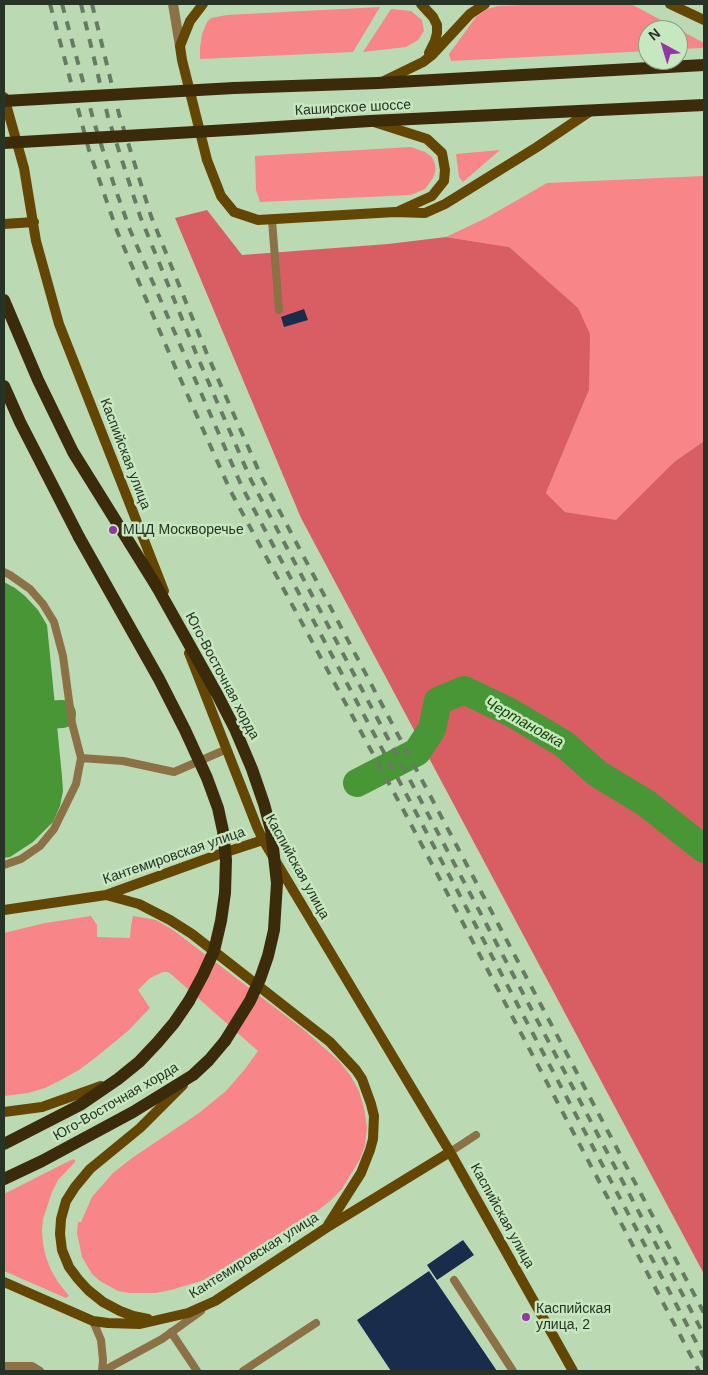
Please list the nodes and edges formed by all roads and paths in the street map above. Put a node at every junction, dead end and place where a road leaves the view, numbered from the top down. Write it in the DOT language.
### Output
graph roads {
  1 [pos="173,4"];
  2 [pos="203,4"];
  3 [pos="421,4"];
  4 [pos="485,4"];
  5 [pos="670,4"];
  6 [pos="704,20"];
  7 [pos="180,46"];
  8 [pos="422,62"];
  9 [pos="704,65"];
  10 [pos="378,83"];
  11 [pos="4,97"];
  12 [pos="4,101"];
  13 [pos="704,105"];
  14 [pos="593,110"];
  15 [pos="370,121"];
  16 [pos="4,143"];
  17 [pos="395,212"];
  18 [pos="272,220"];
  19 [pos="34,222"];
  20 [pos="4,224"];
  21 [pos="4,300"];
  22 [pos="279,310"];
  23 [pos="4,386"];
  24 [pos="4,572"];
  25 [pos="227,749"];
  26 [pos="81,758"];
  27 [pos="263,840"];
  28 [pos="4,865"];
  29 [pos="106,895"];
  30 [pos="4,910"];
  31 [pos="193,1075"];
  32 [pos="118,1079"];
  33 [pos="4,1112"];
  34 [pos="476,1135"];
  35 [pos="4,1144"];
  36 [pos="450,1152"];
  37 [pos="4,1179"];
  38 [pos="326,1228"];
  39 [pos="454,1280"];
  40 [pos="4,1282"];
  41 [pos="215,1300"];
  42 [pos="93,1321"];
  43 [pos="156,1321"];
  44 [pos="316,1323"];
  45 [pos="172,1332"];
  46 [pos="4,1366"];
  47 [pos="40,1371"];
  48 [pos="102,1371"];
  49 [pos="197,1371"];
  50 [pos="243,1371"];
  51 [pos="513,1371"];
  52 [pos="574,1371"];
  1 -- 7 [label="street"];
  2 -- 7 [label="main road"];
  3 -- 8 [label="main road"];
  4 -- 8 [label="main road"];
  5 -- 6 [label="main road"];
  7 -- 18 [label="main road"];
  8 -- 10 [label="main road"];
  9 -- 10 [label="main road, Каширское шоссе"];
  10 -- 12 [label="main road, Каширское шоссе, bridge"];
  11 -- 19 [label="main road, Каспийская улица"];
  13 -- 14 [label="main road, Каширское шоссе"];
  14 -- 15 [label="main road, Каширское шоссе"];
  14 -- 17 [label="main road"];
  15 -- 16 [label="main road, Каширское шоссе, bridge"];
  15 -- 17 [label="main road"];
  17 -- 18 [label="main road"];
  18 -- 22 [label="lane"];
  19 -- 20 [label="main road"];
  19 -- 25 [label="main road, Каспийская улица"];
  21 -- 31 [label="main road, Юго-Восточная хорда, bridge"];
  23 -- 32 [label="main road, Юго-Восточная хорда, bridge"];
  24 -- 26 [label="lane"];
  25 -- 26 [label="lane"];
  25 -- 27 [label="main road, Каспийская улица"];
  26 -- 28 [label="lane"];
  27 -- 29 [label="main road, Кантемировская улица"];
  27 -- 36 [label="main road, Каспийская улица"];
  29 -- 30 [label="main road, Кантемировская улица"];
  29 -- 38 [label="main road"];
  31 -- 37 [label="main road, Юго-Восточная хорда"];
  31 -- 43 [label="main road"];
  32 -- 33 [label="main road"];
  32 -- 35 [label="main road, Юго-Восточная хорда"];
  34 -- 36 [label="lane"];
  36 -- 38 [label="main road, Кантемировская улица"];
  36 -- 52 [label="main road, Каспийская улица"];
  38 -- 41 [label="main road, Кантемировская улица"];
  39 -- 51 [label="lane"];
  40 -- 42 [label="main road, Кантемировская улица"];
  41 -- 43 [label="main road, Кантемировская улица"];
  41 -- 45 [label="lane"];
  42 -- 43 [label="main road, Кантемировская улица"];
  42 -- 48 [label="lane"];
  44 -- 50 [label="lane"];
  45 -- 48 [label="lane"];
  45 -- 49 [label="lane"];
  46 -- 47 [label="lane"];
}
